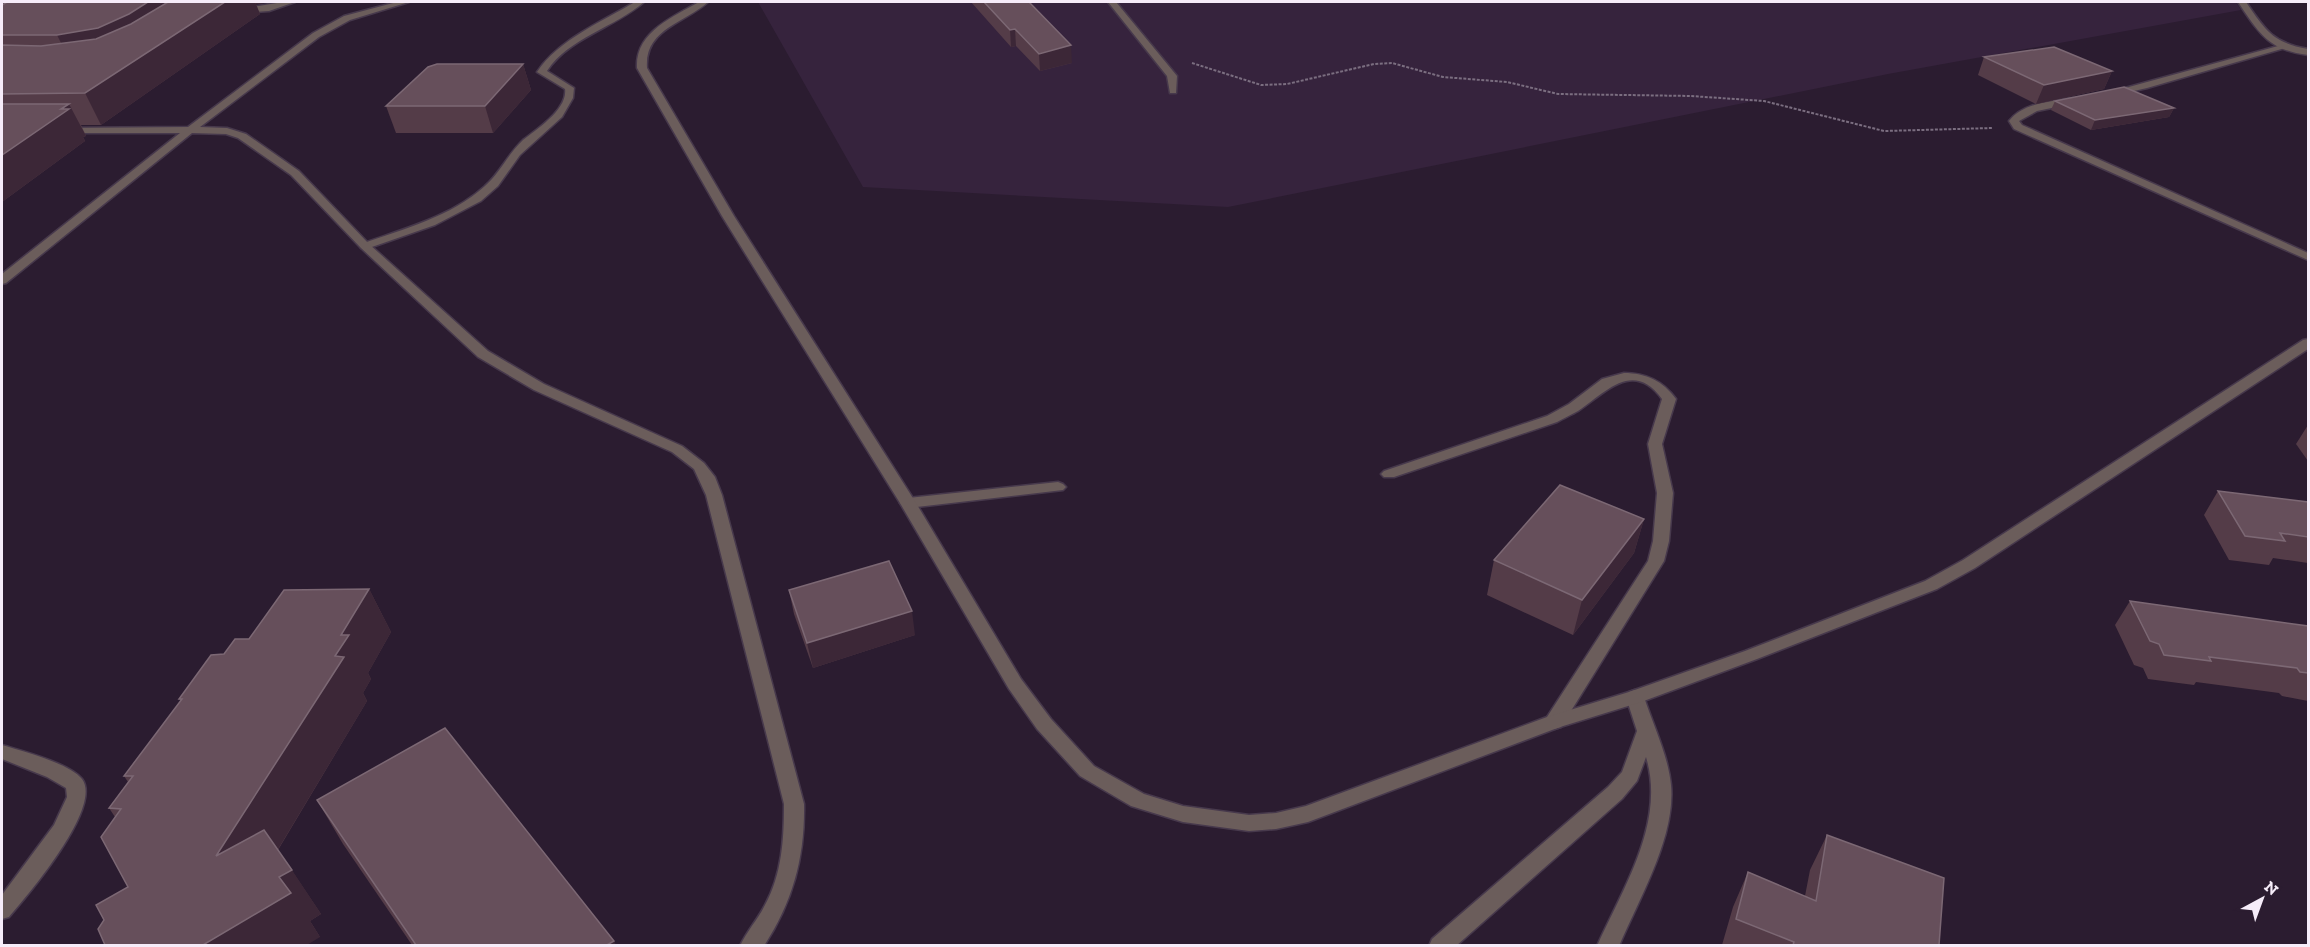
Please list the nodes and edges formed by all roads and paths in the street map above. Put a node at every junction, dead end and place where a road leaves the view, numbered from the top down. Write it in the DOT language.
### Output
graph roads {
  1 [pos="291,2"];
  2 [pos="405,2"];
  3 [pos="640,2"];
  4 [pos="704,2"];
  5 [pos="1112,2"];
  6 [pos="2242,2"];
  7 [pos="234,10"];
  8 [pos="2281,48"];
  9 [pos="2308,52"];
  10 [pos="1158,57"];
  11 [pos="1173,91"];
  12 [pos="2098,96"];
  13 [pos="2087,98"];
  14 [pos="2018,127"];
  15 [pos="47,130"];
  16 [pos="190,130"];
  17 [pos="365,246"];
  18 [pos="2308,257"];
  19 [pos="2,280"];
  20 [pos="2308,343"];
  21 [pos="1389,474"];
  22 [pos="1058,486"];
  23 [pos="908,503"];
  24 [pos="1635,697"];
  25 [pos="1554,722"];
  26 [pos="1646,731"];
  27 [pos="2,752"];
  28 [pos="2,910"];
  29 [pos="751,945"];
  30 [pos="1440,945"];
  31 [pos="1608,945"];
  1 -- 7 [label="street"];
  2 -- 16 [label="street"];
  3 -- 17 [label="street"];
  4 -- 23 [label="street"];
  5 -- 10 [label="street"];
  6 -- 8 [label="street"];
  8 -- 9 [label="street"];
  8 -- 12 [label="street"];
  10 -- 11 [label="street"];
  10 -- 14 [label="path"];
  13 -- 14 [label="street"];
  14 -- 18 [label="street"];
  15 -- 16 [label="street"];
  16 -- 17 [label="street"];
  16 -- 19 [label="street"];
  17 -- 29 [label="street"];
  20 -- 24 [label="street"];
  21 -- 25 [label="street"];
  22 -- 23 [label="street"];
  23 -- 25 [label="street"];
  24 -- 25 [label="street"];
  24 -- 26 [label="street"];
  26 -- 30 [label="street"];
  26 -- 31 [label="street"];
  27 -- 28 [label="street"];
}
